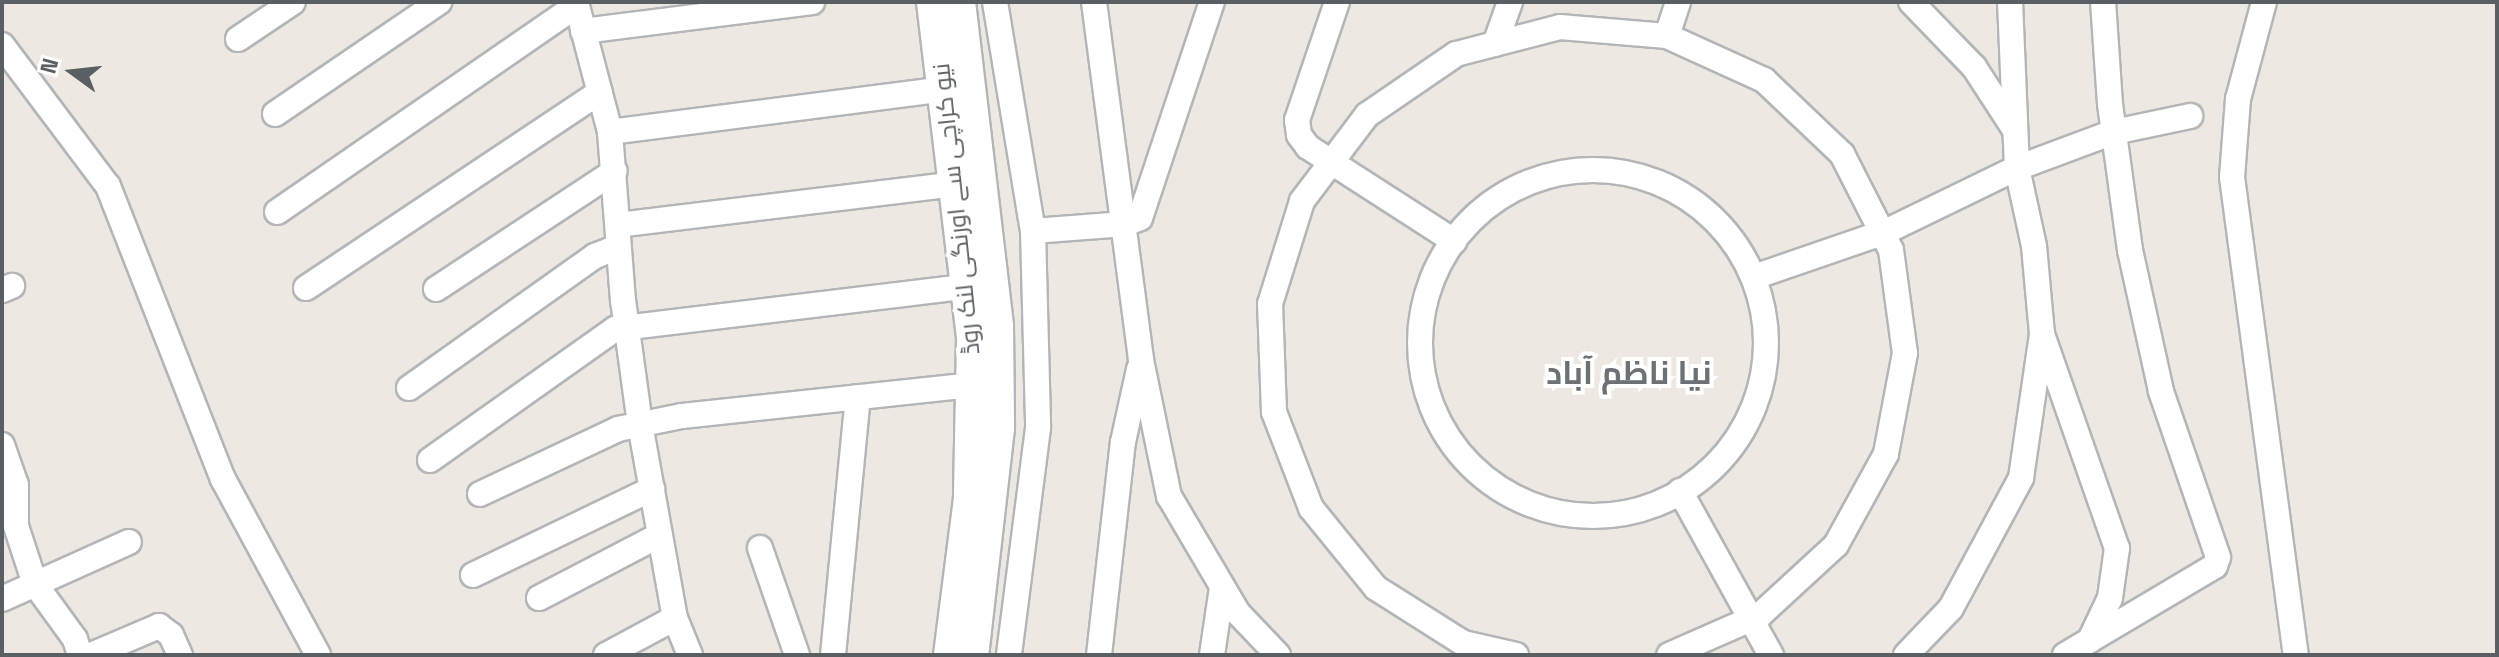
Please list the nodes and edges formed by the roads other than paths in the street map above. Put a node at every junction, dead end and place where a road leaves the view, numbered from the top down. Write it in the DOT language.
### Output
graph roads {
  1 [pos="293,2"];
  2 [pos="439,2"];
  3 [pos="812,2"];
  4 [pos="932,2"];
  5 [pos="960,2"];
  6 [pos="995,2"];
  7 [pos="1094,2"];
  8 [pos="1212,2"];
  9 [pos="1337,2"];
  10 [pos="1510,2"];
  11 [pos="1678,2"];
  12 [pos="1911,2"];
  13 [pos="2010,2"];
  14 [pos="2103,2"];
  15 [pos="2264,2"];
  16 [pos="577,3"];
  17 [pos="583,31"];
  18 [pos="1667,36"];
  19 [pos="238,39"];
  20 [pos="1495,44"];
  21 [pos="2,45"];
  22 [pos="945,89"];
  23 [pos="600,92"];
  24 [pos="275,114"];
  25 [pos="2190,116"];
  26 [pos="610,132"];
  27 [pos="2114,132"];
  28 [pos="2019,135"];
  29 [pos="1332,162"];
  30 [pos="2017,168"];
  31 [pos="615,171"];
  32 [pos="956,184"];
  33 [pos="277,212"];
  34 [pos="1125,224"];
  35 [pos="1033,231"];
  36 [pos="1885,232"];
  37 [pos="618,236"];
  38 [pos="1454,241"];
  39 [pos="978,252"];
  40 [pos="1754,277"];
  41 [pos="968,286"];
  42 [pos="306,288"];
  43 [pos="436,289"];
  44 [pos="626,326"];
  45 [pos="2042,334"];
  46 [pos="1141,360"];
  47 [pos="973,385"];
  48 [pos="409,388"];
  49 [pos="858,397"];
  50 [pos="640,424"];
  51 [pos="2,445"];
  52 [pos="430,460"];
  53 [pos="652,489"];
  54 [pos="1680,491"];
  55 [pos="480,494"];
  56 [pos="660,535"];
  57 [pos="129,542"];
  58 [pos="760,548"];
  59 [pos="473,575"];
  60 [pos="35,584"];
  61 [pos="1222,587"];
  62 [pos="539,598"];
  63 [pos="2,599"];
  64 [pos="675,618"];
  65 [pos="1750,619"];
  66 [pos="2090,640"];
  67 [pos="80,655"];
  68 [pos="91,655"];
  69 [pos="180,655"];
  70 [pos="318,655"];
  71 [pos="606,655"];
  72 [pos="690,655"];
  73 [pos="797,655"];
  74 [pos="833,655"];
  75 [pos="949,655"];
  76 [pos="973,655"];
  77 [pos="1009,655"];
  78 [pos="1099,655"];
  79 [pos="1212,655"];
  80 [pos="1278,655"];
  81 [pos="1516,655"];
  82 [pos="1669,655"];
  83 [pos="1771,655"];
  84 [pos="1906,655"];
  85 [pos="2065,655"];
  86 [pos="2296,655"];
  1 -- 19 [label="street"];
  2 -- 24 [label="street"];
  3 -- 17 [label="street"];
  4 -- 22 [label="street, نیو کراچی سے اورنگی لنک روڈ"];
  5 -- 39 [label="street, نیو کراچی سے اورنگی لنک روڈ"];
  6 -- 35 [label="street"];
  7 -- 34 [label="street"];
  8 -- 34 [label="street"];
  9 -- 29 [label="street"];
  10 -- 20 [label="street"];
  11 -- 18 [label="street"];
  12 -- 28 [label="street"];
  13 -- 28 [label="street"];
  14 -- 27 [label="street"];
  15 -- 86 [label="street"];
  16 -- 17 [label="street"];
  16 -- 33 [label="street"];
  17 -- 23 [label="street"];
  18 -- 20 [label="street"];
  18 -- 36 [label="street"];
  20 -- 29 [label="street"];
  21 -- 70 [label="street"];
  22 -- 26 [label="street"];
  22 -- 32 [label="street, نیو کراچی سے اورنگی لنک روڈ"];
  23 -- 26 [label="street"];
  23 -- 42 [label="street"];
  25 -- 27 [label="street"];
  26 -- 31 [label="street"];
  27 -- 30 [label="street"];
  27 -- 66 [label="street"];
  28 -- 30 [label="street"];
  29 -- 38 [label="street"];
  29 -- 81 [label="street"];
  30 -- 36 [label="street"];
  30 -- 45 [label="street"];
  31 -- 37 [label="street"];
  31 -- 43 [label="street"];
  32 -- 37 [label="street"];
  32 -- 39 [label="street, نیو کراچی سے اورنگی لنک روڈ"];
  34 -- 35 [label="street"];
  34 -- 46 [label="street"];
  35 -- 77 [label="street"];
  36 -- 40 [label="street"];
  36 -- 65 [label="street"];
  37 -- 44 [label="street"];
  37 -- 48 [label="street"];
  38 -- 40 [label="street"];
  38 -- 54 [label="street"];
  39 -- 41 [label="street, نیو کراچی سے اورنگی لنک روڈ"];
  39 -- 76 [label="street, نیو کراچی سے اورنگی لنک روڈ"];
  40 -- 54 [label="street"];
  41 -- 44 [label="street"];
  41 -- 47 [label="street, نیو کراچی سے اورنگی لنک روڈ"];
  44 -- 50 [label="street"];
  44 -- 52 [label="street"];
  45 -- 66 [label="street"];
  45 -- 84 [label="street"];
  46 -- 61 [label="street"];
  46 -- 78 [label="street"];
  47 -- 49 [label="street"];
  47 -- 75 [label="street, نیو کراچی سے اورنگی لنک روڈ"];
  49 -- 50 [label="street"];
  49 -- 74 [label="street"];
  50 -- 53 [label="street"];
  50 -- 55 [label="street"];
  51 -- 60 [label="street"];
  53 -- 56 [label="street"];
  53 -- 59 [label="street"];
  54 -- 65 [label="street"];
  56 -- 62 [label="street"];
  56 -- 64 [label="street"];
  57 -- 60 [label="street"];
  58 -- 73 [label="street"];
  60 -- 63 [label="street"];
  60 -- 67 [label="street"];
  61 -- 79 [label="street"];
  61 -- 80 [label="street"];
  64 -- 71 [label="street"];
  64 -- 72 [label="street"];
  65 -- 82 [label="street"];
  65 -- 83 [label="street"];
  66 -- 85 [label="street"];
  68 -- 69 [label="street"];
}
